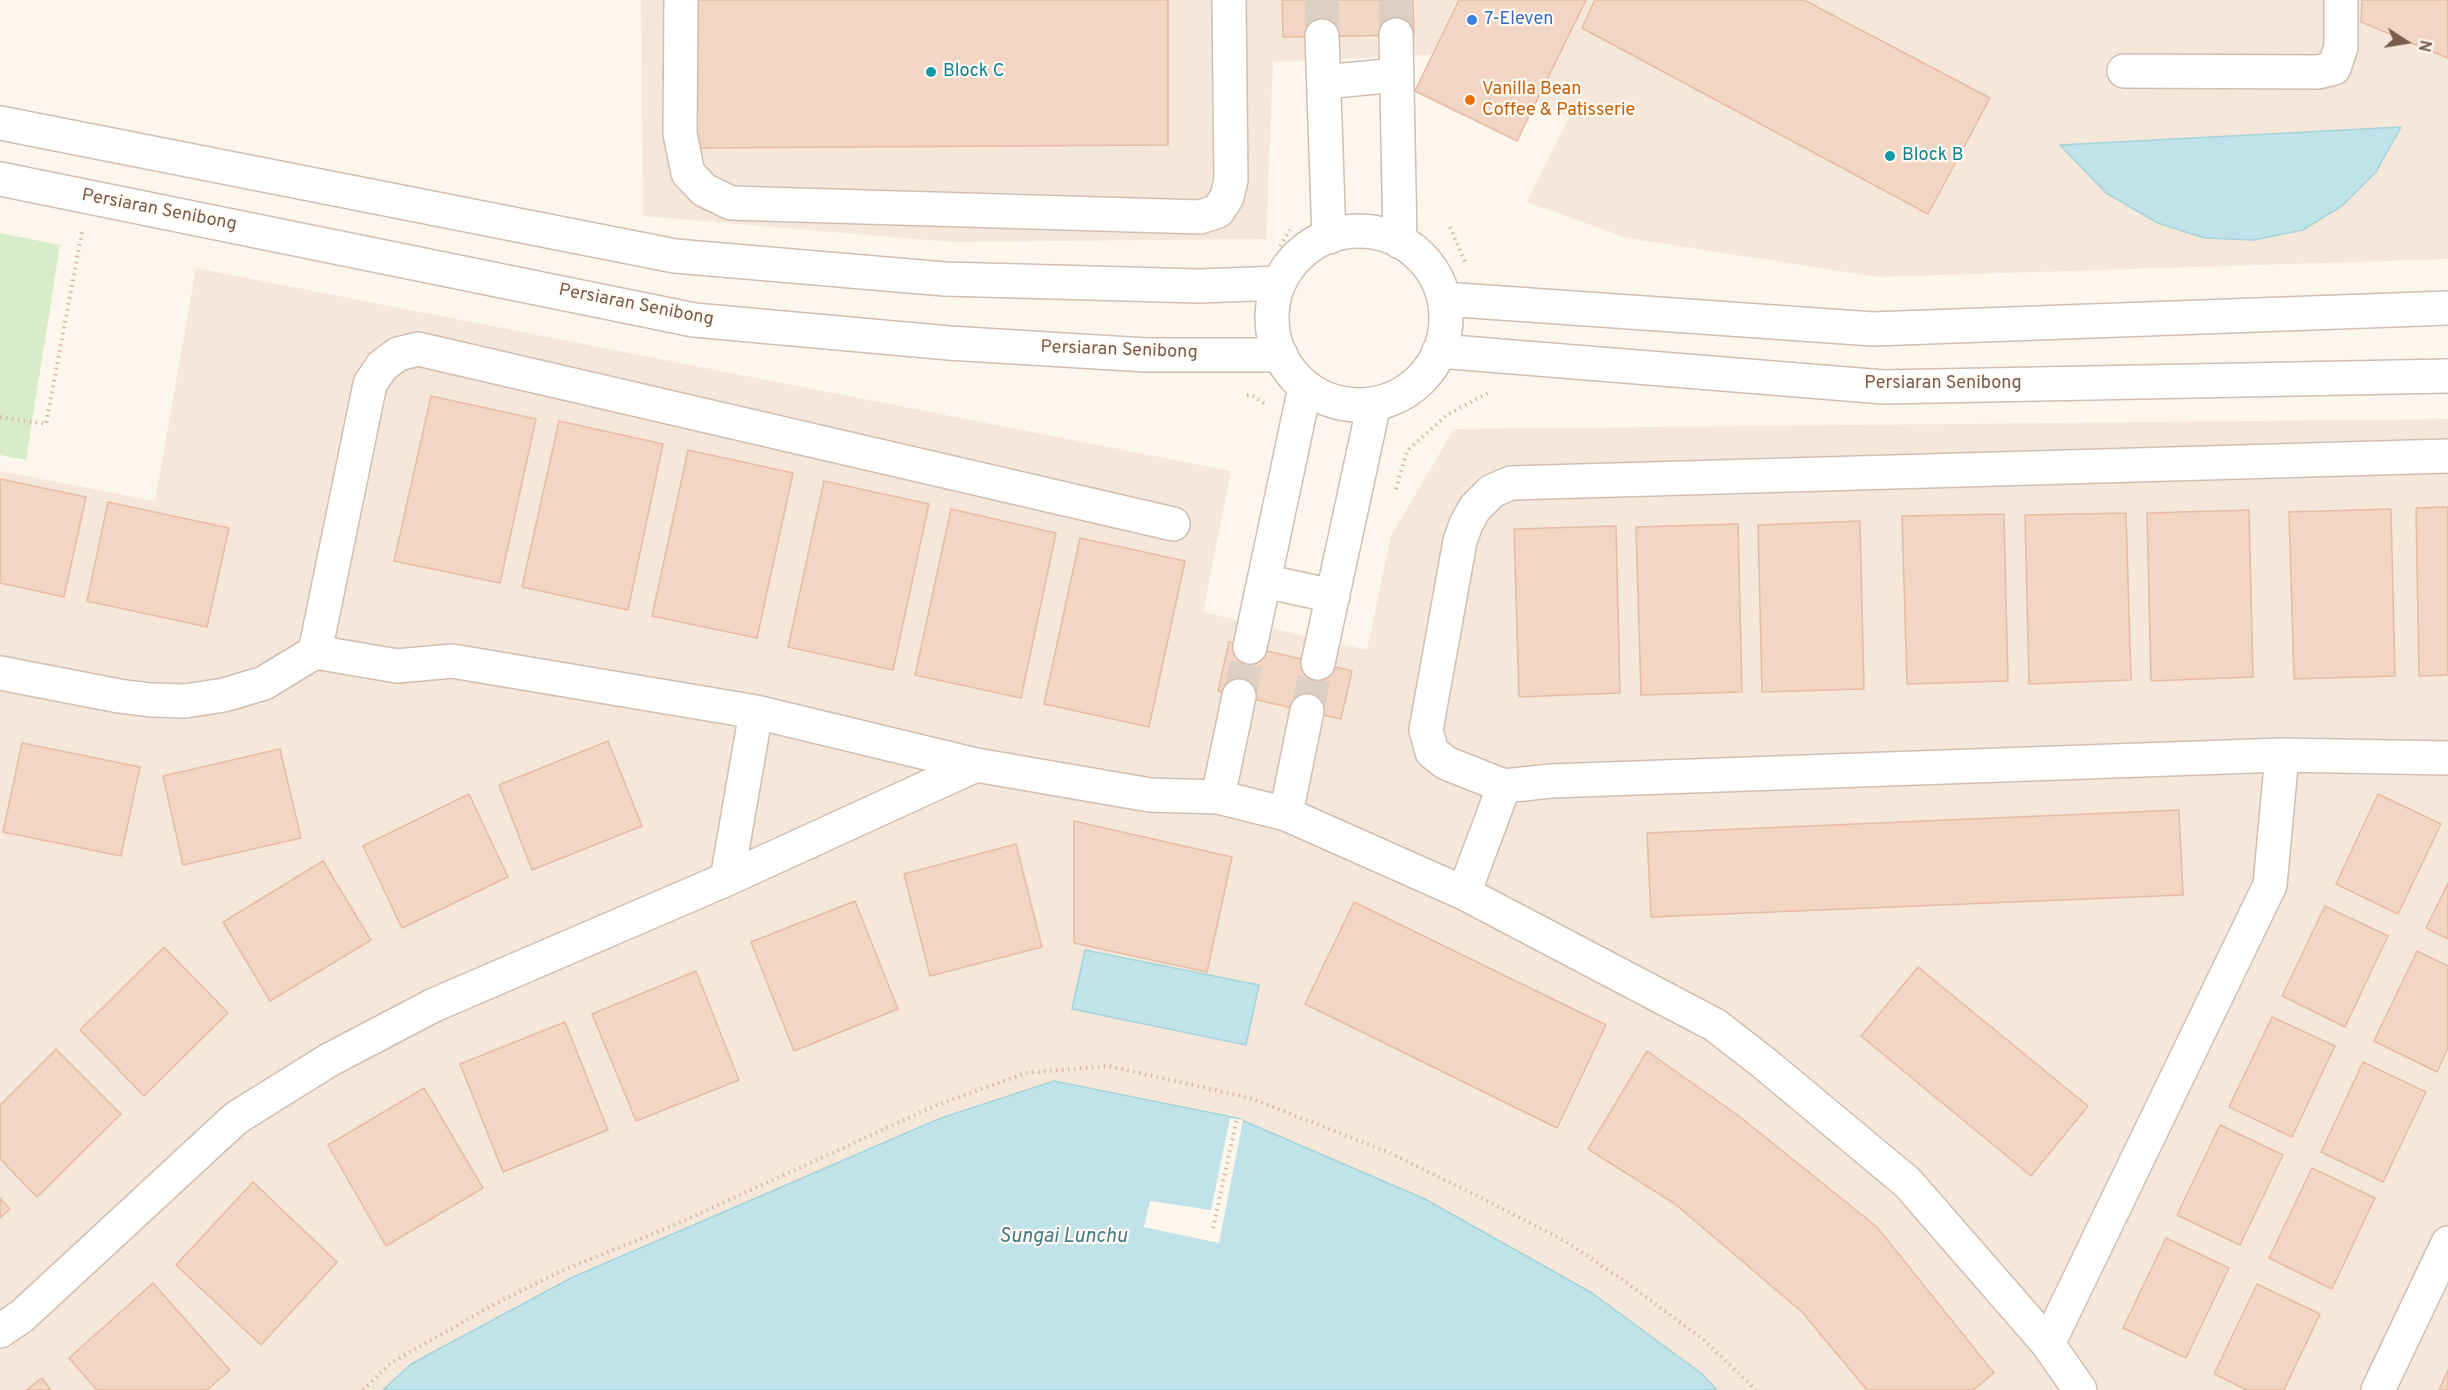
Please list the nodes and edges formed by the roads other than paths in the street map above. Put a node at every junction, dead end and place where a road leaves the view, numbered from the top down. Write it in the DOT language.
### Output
graph roads {
  1 [pos="681,0"];
  2 [pos="1229,0"];
  3 [pos="2341,0"];
  4 [pos="1396,35"];
  5 [pos="1322,36"];
  6 [pos="2124,71"];
  7 [pos="1397,75"];
  8 [pos="1324,82"];
  9 [pos="0,123"];
  10 [pos="0,179"];
  11 [pos="1329,237"];
  12 [pos="1400,242"];
  13 [pos="1279,283"];
  14 [pos="1444,299"];
  15 [pos="2448,308"];
  16 [pos="1439,351"];
  17 [pos="1281,355"];
  18 [pos="2448,376"];
  19 [pos="1305,387"];
  20 [pos="1374,404"];
  21 [pos="2448,456"];
  22 [pos="1173,524"];
  23 [pos="1264,581"];
  24 [pos="1333,596"];
  25 [pos="1250,647"];
  26 [pos="315,652"];
  27 [pos="1318,663"];
  28 [pos="0,673"];
  29 [pos="1239,696"];
  30 [pos="1308,711"];
  31 [pos="756,712"];
  32 [pos="2282,756"];
  33 [pos="2448,758"];
  34 [pos="976,765"];
  35 [pos="1504,786"];
  36 [pos="1218,797"];
  37 [pos="1286,814"];
  38 [pos="727,879"];
  39 [pos="1464,893"];
  40 [pos="2448,1243"];
  41 [pos="0,1331"];
  42 [pos="2048,1344"];
  43 [pos="2080,1390"];
  44 [pos="2378,1390"];
  1 -- 2 [label="street"];
  3 -- 6 [label="street"];
  4 -- 7 [label="street"];
  5 -- 8 [label="street"];
  7 -- 8 [label="street"];
  7 -- 12 [label="street"];
  8 -- 11 [label="street"];
  9 -- 13 [label="street"];
  10 -- 17 [label="street, Persiaran Senibong"];
  11 -- 12 [label="street"];
  11 -- 13 [label="street"];
  12 -- 14 [label="street"];
  13 -- 17 [label="street"];
  14 -- 15 [label="street"];
  14 -- 16 [label="street"];
  16 -- 18 [label="street, Persiaran Senibong"];
  16 -- 20 [label="street"];
  17 -- 19 [label="street"];
  19 -- 20 [label="street"];
  19 -- 23 [label="street"];
  20 -- 24 [label="street"];
  21 -- 35 [label="street"];
  22 -- 26 [label="street"];
  23 -- 24 [label="street"];
  23 -- 25 [label="street"];
  24 -- 27 [label="street"];
  26 -- 28 [label="street"];
  26 -- 31 [label="street"];
  29 -- 36 [label="street"];
  30 -- 37 [label="street"];
  31 -- 34 [label="street"];
  31 -- 38 [label="street"];
  32 -- 33 [label="street"];
  32 -- 35 [label="street"];
  32 -- 42 [label="street"];
  34 -- 36 [label="street"];
  34 -- 38 [label="street"];
  35 -- 39 [label="street"];
  36 -- 37 [label="street"];
  37 -- 39 [label="street"];
  38 -- 41 [label="street"];
  39 -- 42 [label="street"];
  40 -- 44 [label="street"];
  42 -- 43 [label="street"];
}
